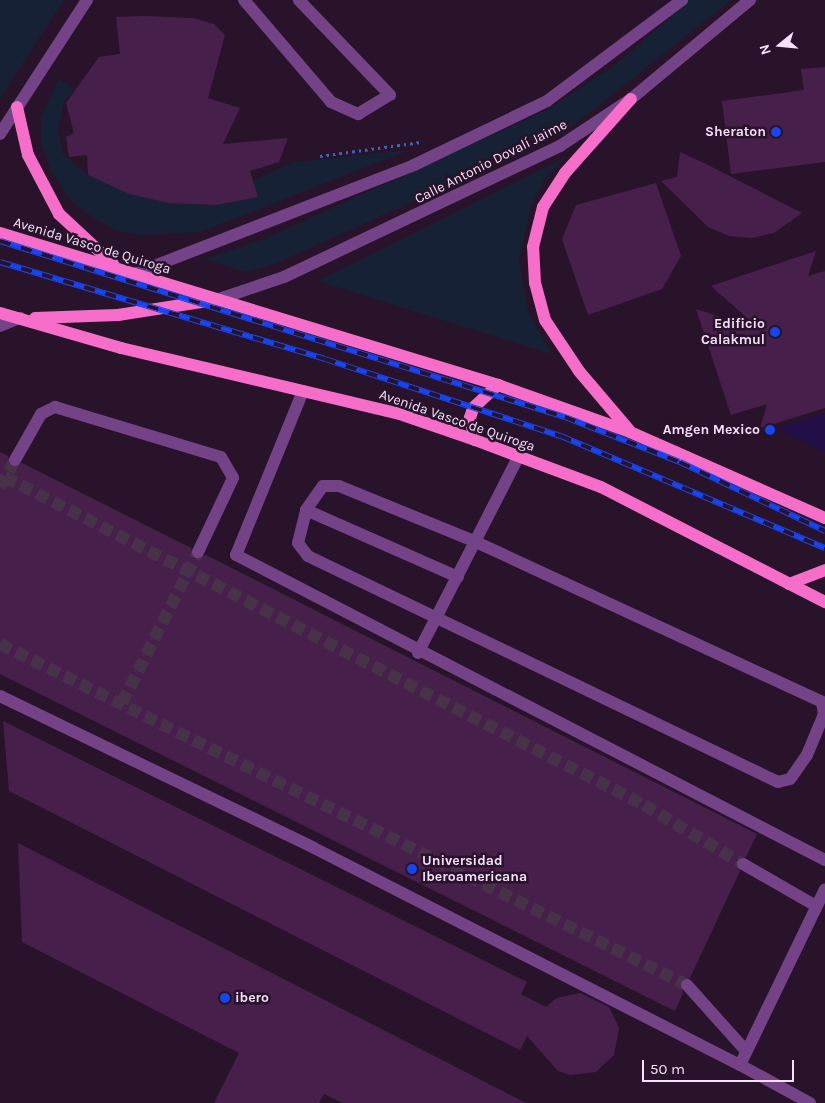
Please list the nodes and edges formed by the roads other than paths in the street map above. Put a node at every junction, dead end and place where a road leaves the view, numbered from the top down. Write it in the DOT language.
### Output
graph roads {
  1 [pos="87,0"];
  2 [pos="244,0"];
  3 [pos="299,0"];
  4 [pos="682,0"];
  5 [pos="750,0"];
  6 [pos="632,99"];
  7 [pos="17,107"];
  8 [pos="0,134"];
  9 [pos="0,234"];
  10 [pos="116,267"];
  11 [pos="136,273"];
  12 [pos="216,300"];
  13 [pos="0,313"];
  14 [pos="20,318"];
  15 [pos="0,326"];
  16 [pos="498,385"];
  17 [pos="303,391"];
  18 [pos="630,432"];
  19 [pos="475,440"];
  20 [pos="519,456"];
  21 [pos="15,460"];
  22 [pos="306,510"];
  23 [pos="825,518"];
  24 [pos="476,542"];
  25 [pos="198,552"];
  26 [pos="825,570"];
  27 [pos="458,577"];
  28 [pos="789,584"];
  29 [pos="825,602"];
  30 [pos="436,616"];
  31 [pos="418,653"];
  32 [pos="0,696"];
  33 [pos="825,860"];
  34 [pos="743,864"];
  35 [pos="825,889"];
  36 [pos="816,906"];
  37 [pos="687,985"];
  38 [pos="746,1051"];
  39 [pos="740,1065"];
  40 [pos="810,1103"];
  1 -- 7 [label="street"];
  2 -- 3 [label="street"];
  4 -- 11 [label="street, Calle Antonio Dovalí Jaime"];
  5 -- 6 [label="street, Calle Antonio Dovalí Jaime"];
  6 -- 12 [label="street, Calle Antonio Dovalí Jaime"];
  6 -- 18 [label="main road"];
  7 -- 8 [label="street"];
  7 -- 10 [label="main road"];
  9 -- 10 [label="main road, Avenida Vasco de Quiroga"];
  10 -- 11 [label="main road, Avenida Vasco de Quiroga"];
  11 -- 12 [label="main road, Avenida Vasco de Quiroga"];
  12 -- 14 [label="main road"];
  12 -- 16 [label="main road, Avenida Vasco de Quiroga"];
  13 -- 14 [label="main road, Avenida Vasco de Quiroga"];
  14 -- 15 [label="street"];
  14 -- 17 [label="main road, Avenida Vasco de Quiroga"];
  16 -- 18 [label="main road, Avenida Vasco de Quiroga"];
  16 -- 19 [label="main road"];
  17 -- 19 [label="main road, Avenida Vasco de Quiroga"];
  17 -- 31 [label="street"];
  18 -- 23 [label="main road, Avenida Vasco de Quiroga"];
  19 -- 20 [label="main road, Avenida Vasco de Quiroga"];
  20 -- 24 [label="street"];
  20 -- 28 [label="main road, Avenida Vasco de Quiroga"];
  21 -- 25 [label="street"];
  22 -- 24 [label="street"];
  22 -- 27 [label="street"];
  22 -- 30 [label="street"];
  24 -- 27 [label="street"];
  24 -- 30 [label="street"];
  26 -- 28 [label="main road"];
  27 -- 30 [label="street"];
  28 -- 29 [label="main road, Avenida Vasco de Quiroga"];
  30 -- 31 [label="street"];
  31 -- 33 [label="street"];
  32 -- 39 [label="street"];
  34 -- 36 [label="street"];
  35 -- 36 [label="street"];
  36 -- 38 [label="street"];
  37 -- 38 [label="street"];
  38 -- 39 [label="street"];
  39 -- 40 [label="street"];
}
